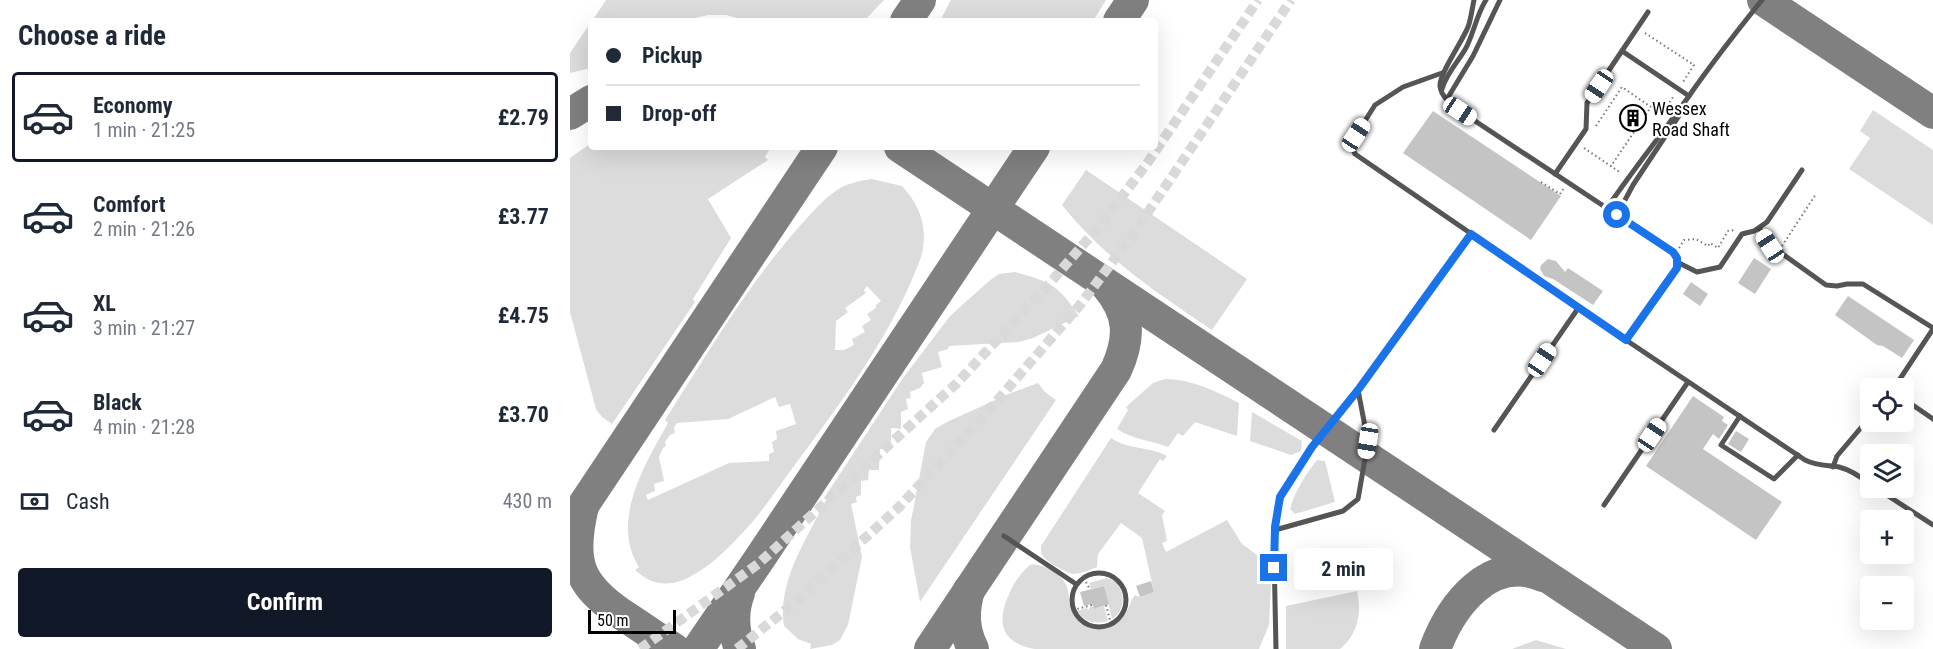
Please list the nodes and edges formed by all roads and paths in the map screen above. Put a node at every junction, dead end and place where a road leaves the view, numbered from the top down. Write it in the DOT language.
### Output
graph roads {
  1 [pos="1474,0"];
  2 [pos="1486,0"];
  3 [pos="1500,0"];
  4 [pos="1762,0"];
  5 [pos="1648,12"];
  6 [pos="1643,32"];
  7 [pos="1622,51"];
  8 [pos="1442,73"];
  9 [pos="1702,81"];
  10 [pos="1678,89"];
  11 [pos="1689,96"];
  12 [pos="1444,97"];
  13 [pos="1651,107"];
  14 [pos="1592,131"];
  15 [pos="1586,140"];
  16 [pos="1611,166"];
  17 [pos="1802,171"];
  18 [pos="1555,174"];
  19 [pos="1627,178"];
  20 [pos="1541,182"];
  21 [pos="1568,182"];
  22 [pos="1607,208"];
  23 [pos="1617,215"];
  24 [pos="1759,228"];
  25 [pos="1471,234"];
  26 [pos="1708,237"];
  27 [pos="1710,243"];
  28 [pos="1680,246"];
  29 [pos="1678,250"];
  30 [pos="1677,262"];
  31 [pos="1579,307"];
  32 [pos="1933,328"];
  33 [pos="1626,340"];
  34 [pos="1900,378"];
  35 [pos="1688,382"];
  36 [pos="1358,390"];
  37 [pos="1914,406"];
  38 [pos="1740,416"];
  39 [pos="1933,418"];
  40 [pos="1860,429"];
  41 [pos="1494,430"];
  42 [pos="1798,455"];
  43 [pos="1833,467"];
  44 [pos="1860,477"];
  45 [pos="1891,498"];
  46 [pos="1604,505"];
  47 [pos="1933,525"];
  48 [pos="1275,530"];
  49 [pos="1004,536"];
  50 [pos="1084,578"];
  51 [pos="1076,584"];
  52 [pos="1090,590"];
  53 [pos="1092,605"];
  54 [pos="1106,606"];
  55 [pos="1073,610"];
  56 [pos="1111,624"];
  57 [pos="1276,649"];
  1 -- 8 [label="lane"];
  2 -- 12 [label="lane"];
  3 -- 12 [label="lane"];
  4 -- 11 [label="lane"];
  5 -- 7 [label="lane"];
  6 -- 10 [label="path"];
  7 -- 10 [label="lane"];
  7 -- 18 [label="lane"];
  8 -- 12 [label="lane"];
  8 -- 25 [label="lane"];
  9 -- 23 [label="lane"];
  10 -- 11 [label="lane"];
  10 -- 13 [label="path"];
  11 -- 19 [label="lane"];
  12 -- 18 [label="lane"];
  13 -- 14 [label="path"];
  13 -- 16 [label="path"];
  15 -- 16 [label="path"];
  16 -- 19 [label="path"];
  17 -- 24 [label="lane"];
  18 -- 21 [label="lane"];
  19 -- 22 [label="lane"];
  20 -- 21 [label="path"];
  21 -- 22 [label="lane"];
  22 -- 23 [label="lane"];
  23 -- 30 [label="lane"];
  24 -- 30 [label="lane"];
  24 -- 32 [label="lane"];
  25 -- 31 [label="lane"];
  25 -- 36 [label="lane"];
  26 -- 27 [label="path"];
  28 -- 29 [label="path"];
  30 -- 33 [label="lane"];
  31 -- 33 [label="lane"];
  31 -- 41 [label="lane"];
  32 -- 34 [label="lane"];
  33 -- 35 [label="lane"];
  35 -- 38 [label="lane"];
  35 -- 46 [label="lane"];
  36 -- 48 [label="lane"];
  36 -- 48 [label="lane"];
  37 -- 39 [label="lane"];
  38 -- 42 [label="lane"];
  38 -- 42 [label="lane"];
  40 -- 43 [label="lane"];
  42 -- 43 [label="lane"];
  43 -- 44 [label="lane"];
  45 -- 47 [label="lane"];
  48 -- 57 [label="lane"];
  49 -- 51 [label="lane"];
  50 -- 51 [label="lane"];
  50 -- 52 [label="path"];
  50 -- 56 [label="lane"];
  51 -- 55 [label="lane"];
  53 -- 55 [label="path"];
  54 -- 56 [label="path"];
  55 -- 56 [label="lane"];
}
